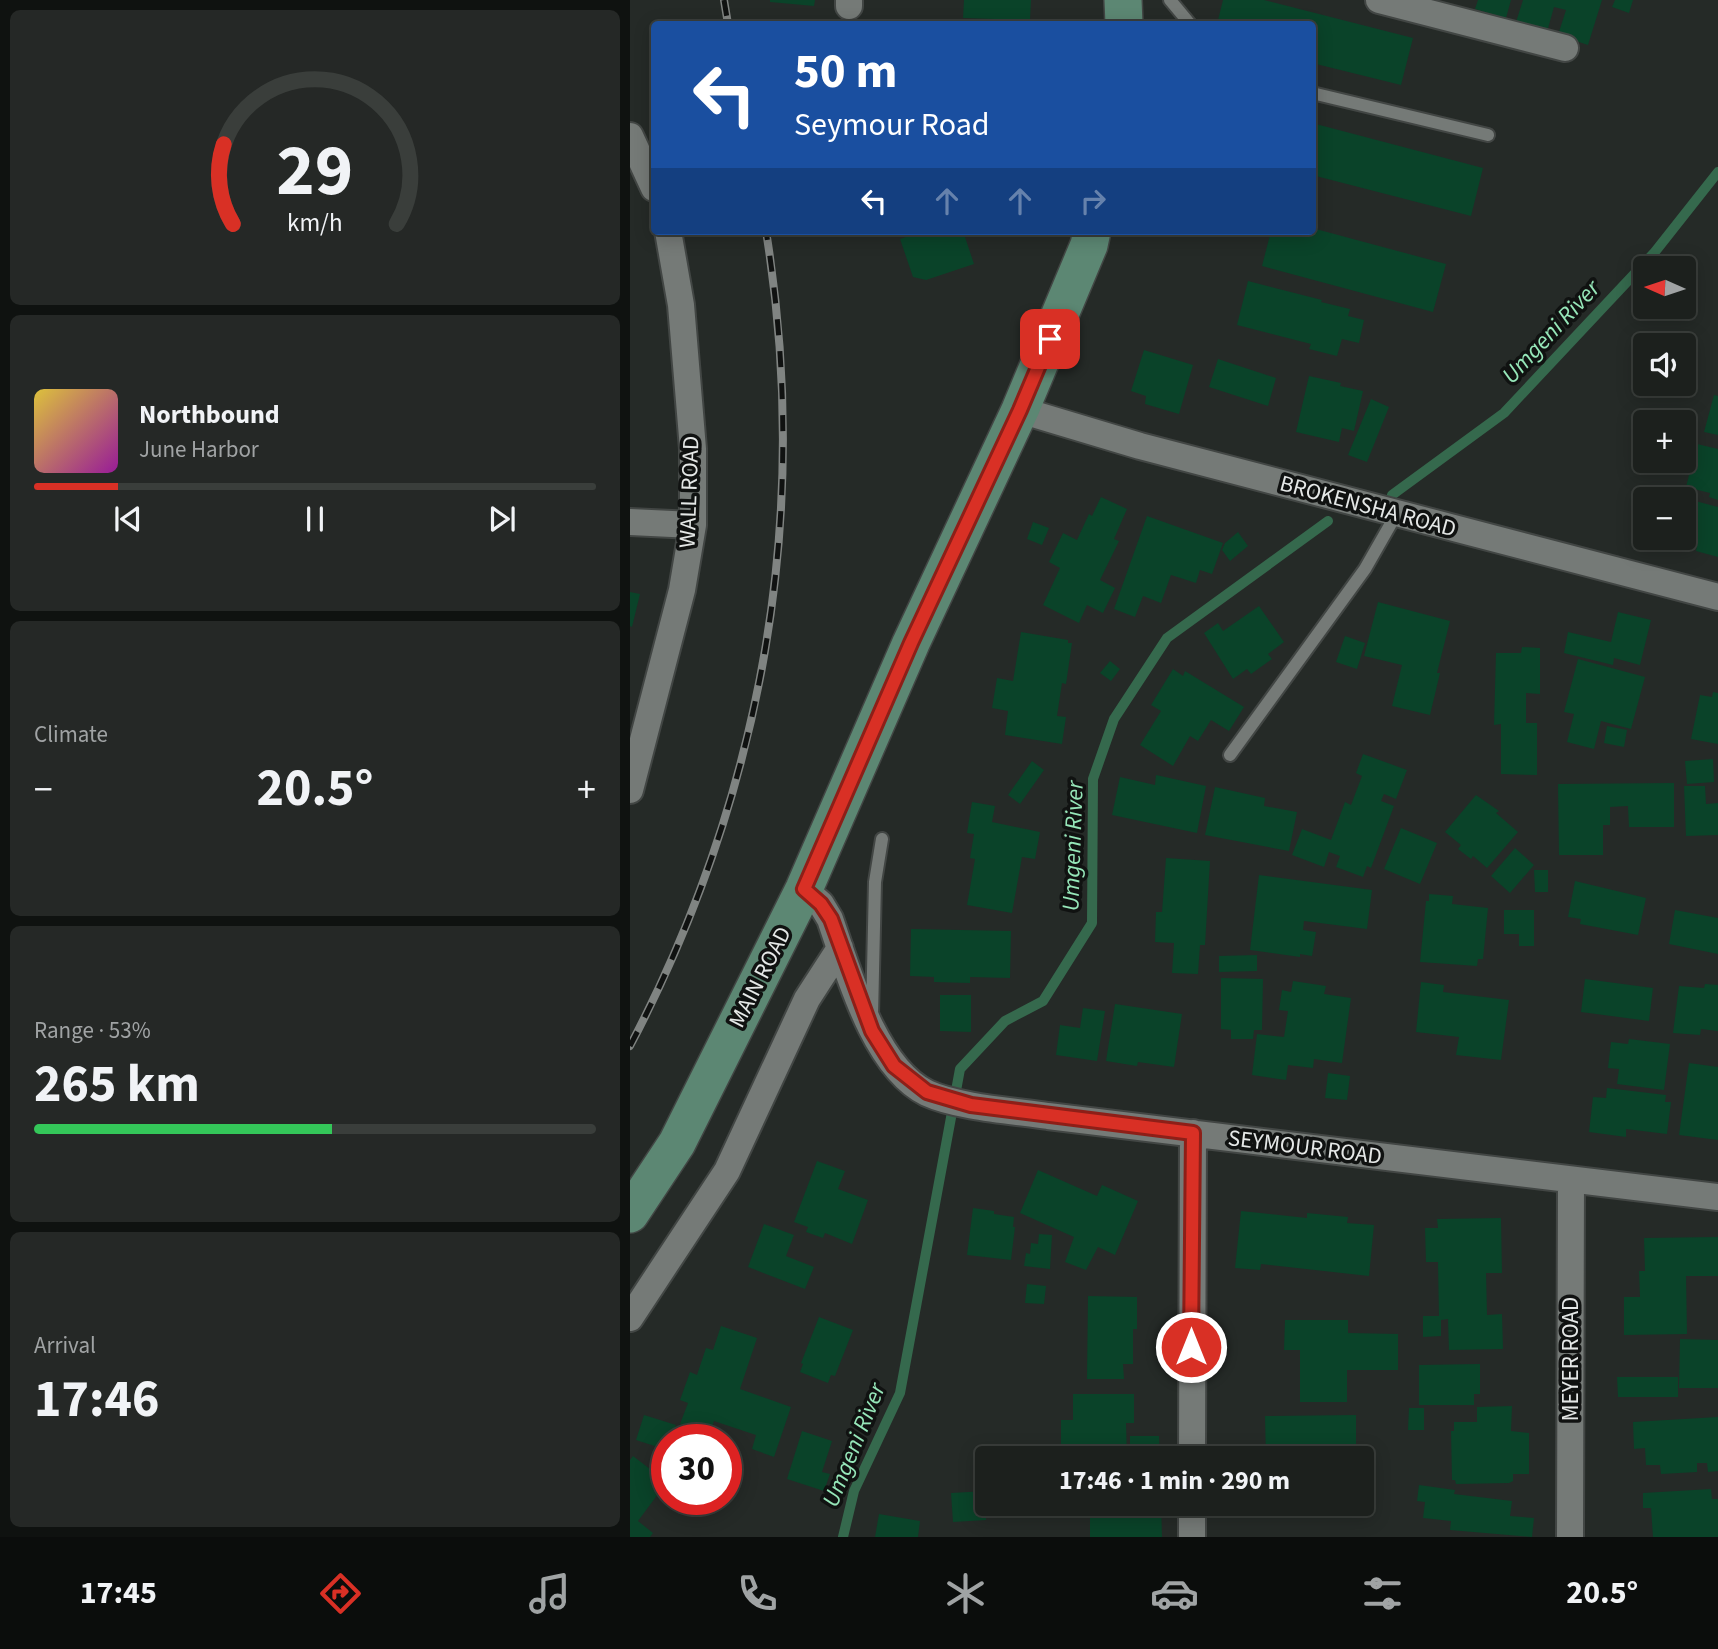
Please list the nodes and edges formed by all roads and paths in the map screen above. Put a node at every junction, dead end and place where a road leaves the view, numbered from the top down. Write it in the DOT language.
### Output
graph roads {
  1 [pos="1123,0"];
  2 [pos="1170,0"];
  3 [pos="1379,0"];
  4 [pos="1124,21"];
  5 [pos="1188,21"];
  6 [pos="1565,48"];
  7 [pos="1316,94"];
  8 [pos="1488,135"];
  9 [pos="630,136"];
  10 [pos="651,182"];
  11 [pos="669,235"];
  12 [pos="1092,235"];
  13 [pos="1020,410"];
  14 [pos="1397,513"];
  15 [pos="630,522"];
  16 [pos="693,525"];
  17 [pos="1718,597"];
  18 [pos="1230,755"];
  19 [pos="630,790"];
  20 [pos="882,839"];
  21 [pos="804,889"];
  22 [pos="840,948"];
  23 [pos="872,1031"];
  24 [pos="1193,1133"];
  25 [pos="1571,1181"];
  26 [pos="1718,1197"];
  27 [pos="630,1214"];
  28 [pos="630,1318"];
  29 [pos="1192,1446"];
  30 [pos="1192,1516"];
  31 [pos="1192,1537"];
  32 [pos="1570,1537"];
  1 -- 4 [label="main road"];
  2 -- 5 [label="lane"];
  3 -- 6 [label="street"];
  7 -- 8 [label="lane"];
  9 -- 10 [label="street"];
  11 -- 16 [label="street, WALL ROAD"];
  12 -- 13 [label="main road, MAIN ROAD"];
  13 -- 14 [label="street, BROKENSHA ROAD"];
  13 -- 21 [label="main road, MAIN ROAD"];
  14 -- 17 [label="street, BROKENSHA ROAD"];
  14 -- 18 [label="lane"];
  15 -- 16 [label="street"];
  16 -- 19 [label="street, WALL ROAD"];
  20 -- 23 [label="lane"];
  21 -- 22 [label="street, SEYMOUR ROAD"];
  21 -- 27 [label="main road, MAIN ROAD"];
  22 -- 23 [label="street, SEYMOUR ROAD"];
  22 -- 28 [label="street"];
  23 -- 24 [label="street, SEYMOUR ROAD"];
  24 -- 25 [label="street, SEYMOUR ROAD"];
  24 -- 29 [label="street"];
  25 -- 26 [label="street, SEYMOUR ROAD"];
  25 -- 32 [label="street, MEYER ROAD"];
  30 -- 31 [label="street"];
}
